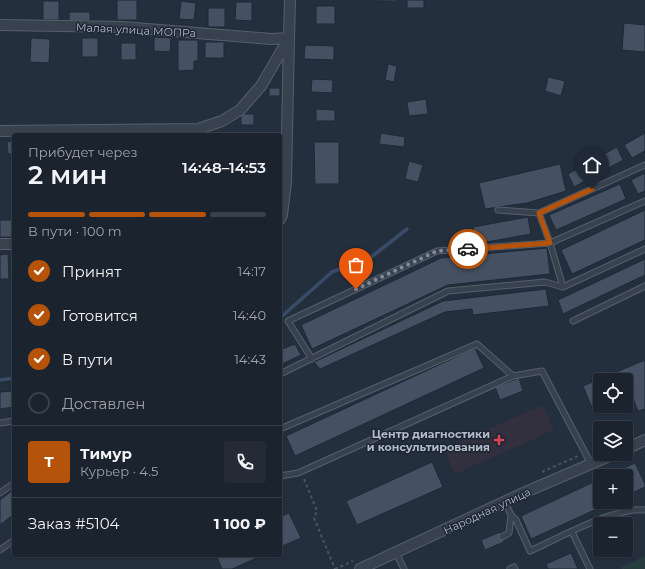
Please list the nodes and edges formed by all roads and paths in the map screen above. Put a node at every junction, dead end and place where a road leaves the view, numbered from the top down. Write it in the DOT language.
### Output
graph roads {
  1 [pos="290,0"];
  2 [pos="0,25"];
  3 [pos="289,38"];
  4 [pos="0,131"];
  5 [pos="645,165"];
  6 [pos="645,201"];
  7 [pos="498,210"];
  8 [pos="539,213"];
  9 [pos="282,215"];
  10 [pos="550,243"];
  11 [pos="0,244"];
  12 [pos="12,244"];
  13 [pos="645,249"];
  14 [pos="645,286"];
  15 [pos="563,287"];
  16 [pos="572,321"];
  17 [pos="312,360"];
  18 [pos="282,373"];
  19 [pos="513,376"];
  20 [pos="12,421"];
  21 [pos="0,423"];
  22 [pos="282,428"];
  23 [pos="645,440"];
  24 [pos="633,445"];
  25 [pos="600,461"];
  26 [pos="592,465"];
  27 [pos="302,472"];
  28 [pos="282,476"];
  29 [pos="12,484"];
  30 [pos="0,493"];
  31 [pos="505,502"];
  32 [pos="645,510"];
  33 [pos="511,515"];
  34 [pos="572,532"];
  35 [pos="502,537"];
  36 [pos="12,541"];
  37 [pos="0,550"];
  38 [pos="396,553"];
  39 [pos="335,569"];
  40 [pos="360,569"];
  41 [pos="404,569"];
  42 [pos="510,569"];
  43 [pos="515,569"];
  44 [pos="590,569"];
  1 -- 3 [label="street"];
  2 -- 3 [label="street, Малая улица МОПРа"];
  3 -- 4 [label="street"];
  3 -- 9 [label="street"];
  5 -- 8 [label="lane"];
  6 -- 10 [label="lane"];
  7 -- 8 [label="lane"];
  8 -- 10 [label="lane"];
  10 -- 15 [label="lane"];
  10 -- 17 [label="lane"];
  11 -- 12 [label="street"];
  13 -- 15 [label="lane"];
  14 -- 16 [label="lane"];
  15 -- 17 [label="lane"];
  17 -- 18 [label="lane"];
  19 -- 22 [label="lane"];
  19 -- 26 [label="lane"];
  19 -- 27 [label="lane"];
  20 -- 21 [label="lane"];
  23 -- 24 [label="street"];
  25 -- 26 [label="street, Народная улица"];
  26 -- 31 [label="street, Народная улица"];
  27 -- 28 [label="lane"];
  27 -- 39 [label="path"];
  29 -- 30 [label="lane"];
  31 -- 33 [label="lane"];
  31 -- 38 [label="street, Народная улица"];
  32 -- 34 [label="lane"];
  33 -- 34 [label="lane"];
  33 -- 35 [label="lane"];
  34 -- 44 [label="lane"];
  36 -- 37 [label="lane"];
  38 -- 40 [label="street, Народная улица"];
  38 -- 41 [label="lane"];
  42 -- 43 [label="lane"];
}
